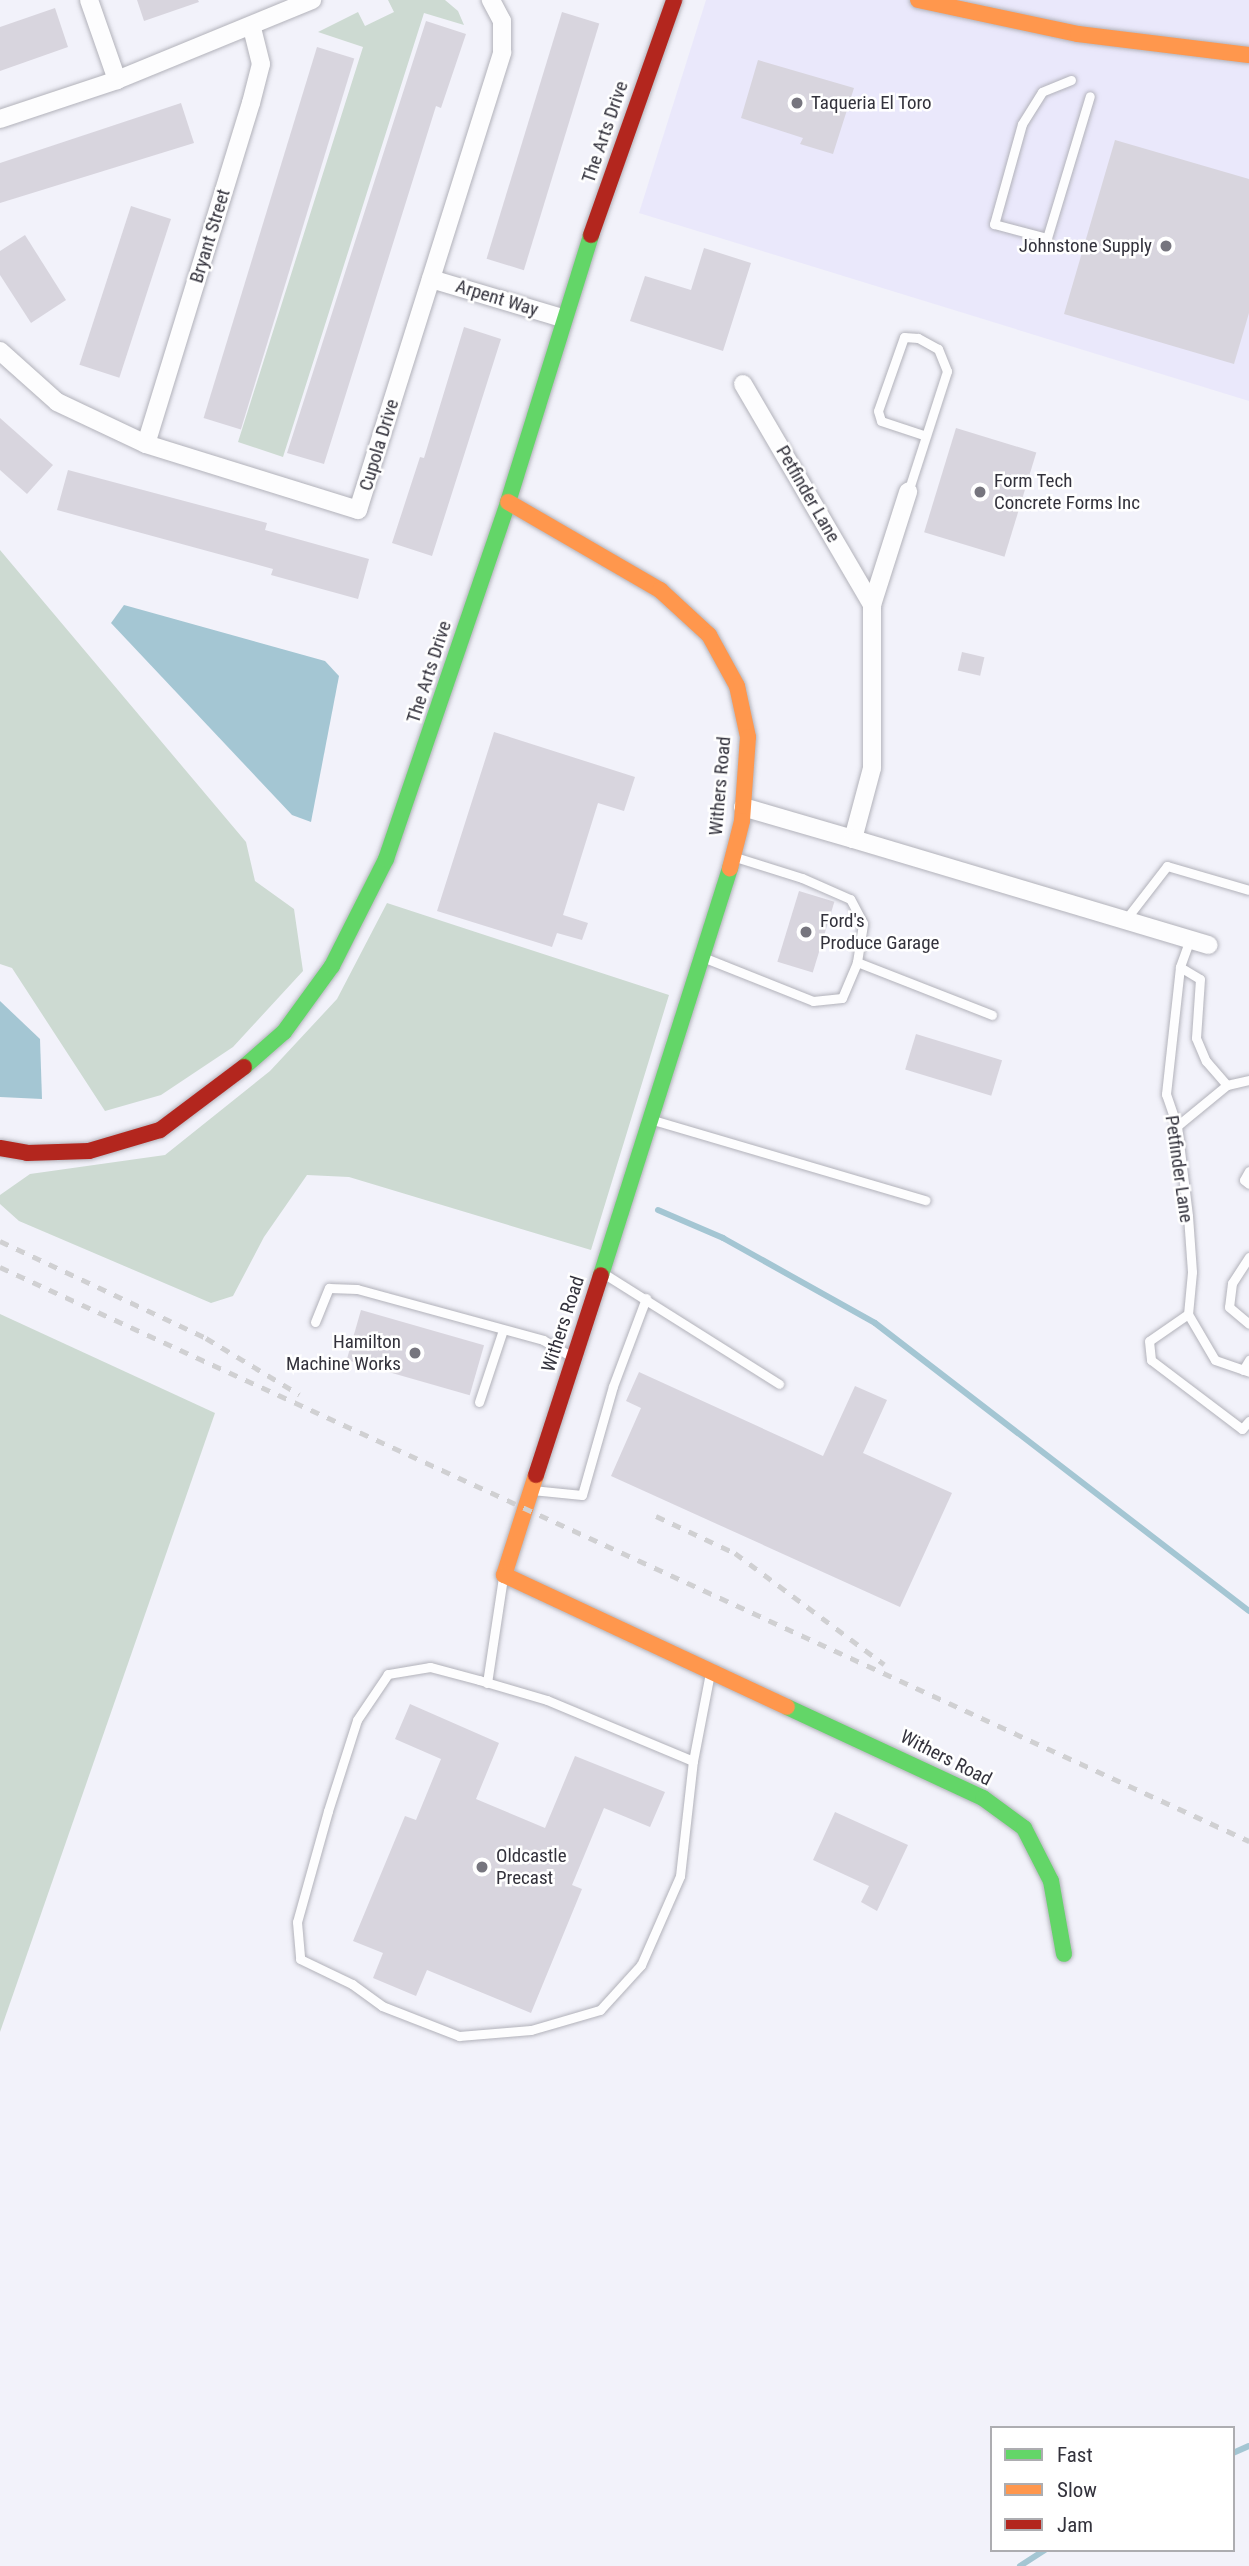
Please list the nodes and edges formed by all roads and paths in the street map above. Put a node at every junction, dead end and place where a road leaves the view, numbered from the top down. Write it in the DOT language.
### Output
graph roads {
  1 [pos="89,0"];
  2 [pos="312,0"];
  3 [pos="491,0"];
  4 [pos="674,0"];
  5 [pos="918,0"];
  6 [pos="252,27"];
  7 [pos="1249,55"];
  8 [pos="117,80"];
  9 [pos="1071,80"];
  10 [pos="1090,96"];
  11 [pos="0,119"];
  12 [pos="431,279"];
  13 [pos="562,318"];
  14 [pos="0,351"];
  15 [pos="743,384"];
  16 [pos="926,436"];
  17 [pos="146,444"];
  18 [pos="908,492"];
  19 [pos="508,502"];
  20 [pos="872,605"];
  21 [pos="743,807"];
  22 [pos="853,839"];
  23 [pos="733,857"];
  24 [pos="1249,890"];
  25 [pos="1126,919"];
  26 [pos="1190,939"];
  27 [pos="1209,945"];
  28 [pos="704,958"];
  29 [pos="857,962"];
  30 [pos="1180,967"];
  31 [pos="992,1015"];
  32 [pos="1249,1080"];
  33 [pos="1227,1085"];
  34 [pos="651,1119"];
  35 [pos="1177,1126"];
  36 [pos="0,1148"];
  37 [pos="1249,1171"];
  38 [pos="1249,1184"];
  39 [pos="925,1200"];
  40 [pos="1249,1258"];
  41 [pos="602,1272"];
  42 [pos="646,1298"];
  43 [pos="1188,1314"];
  44 [pos="315,1322"];
  45 [pos="1249,1324"];
  46 [pos="503,1330"];
  47 [pos="574,1357"];
  48 [pos="1249,1360"];
  49 [pos="1246,1371"];
  50 [pos="779,1384"];
  51 [pos="479,1402"];
  52 [pos="1249,1421"];
  53 [pos="530,1490"];
  54 [pos="503,1575"];
  55 [pos="710,1673"];
  56 [pos="487,1683"];
  57 [pos="693,1761"];
  58 [pos="1064,1954"];
  1 -- 8 [label="street"];
  2 -- 6 [label="street"];
  3 -- 12 [label="street, Cupola Drive"];
  4 -- 13 [label="street, The Arts Drive"];
  5 -- 7 [label="street"];
  6 -- 8 [label="street"];
  6 -- 17 [label="street, Bryant Street"];
  8 -- 11 [label="street"];
  9 -- 10 [label="lane"];
  12 -- 13 [label="street, Arpent Way"];
  12 -- 17 [label="street, Cupola Drive"];
  13 -- 19 [label="street, The Arts Drive"];
  14 -- 17 [label="street, Cupola Drive"];
  15 -- 20 [label="street, Petfinder Lane"];
  16 -- 16 [label="lane"];
  16 -- 18 [label="lane"];
  18 -- 20 [label="street"];
  19 -- 21 [label="street, Withers Road"];
  19 -- 36 [label="street, The Arts Drive"];
  20 -- 22 [label="street"];
  21 -- 22 [label="street"];
  21 -- 23 [label="street, Withers Road"];
  22 -- 25 [label="street"];
  23 -- 28 [label="street, Withers Road"];
  23 -- 29 [label="lane"];
  24 -- 25 [label="lane"];
  25 -- 26 [label="street"];
  26 -- 27 [label="street"];
  26 -- 30 [label="lane, Petfinder Lane"];
  28 -- 29 [label="lane"];
  28 -- 34 [label="street, Withers Road"];
  29 -- 31 [label="lane"];
  30 -- 33 [label="lane"];
  30 -- 35 [label="lane, Petfinder Lane"];
  32 -- 33 [label="lane"];
  33 -- 35 [label="lane"];
  34 -- 39 [label="lane"];
  34 -- 41 [label="street, Withers Road"];
  35 -- 43 [label="lane, Petfinder Lane"];
  37 -- 38 [label="lane"];
  40 -- 45 [label="lane"];
  41 -- 42 [label="lane"];
  41 -- 47 [label="street, Withers Road"];
  42 -- 50 [label="lane"];
  42 -- 53 [label="lane"];
  43 -- 49 [label="lane"];
  43 -- 52 [label="lane"];
  44 -- 46 [label="lane"];
  46 -- 47 [label="lane"];
  46 -- 51 [label="lane"];
  47 -- 53 [label="street, Withers Road"];
  48 -- 49 [label="lane"];
  53 -- 54 [label="street, Withers Road"];
  54 -- 55 [label="street, Withers Road"];
  54 -- 56 [label="lane"];
  55 -- 57 [label="lane"];
  55 -- 58 [label="street, Withers Road"];
  56 -- 57 [label="lane"];
  56 -- 57 [label="lane"];
}
